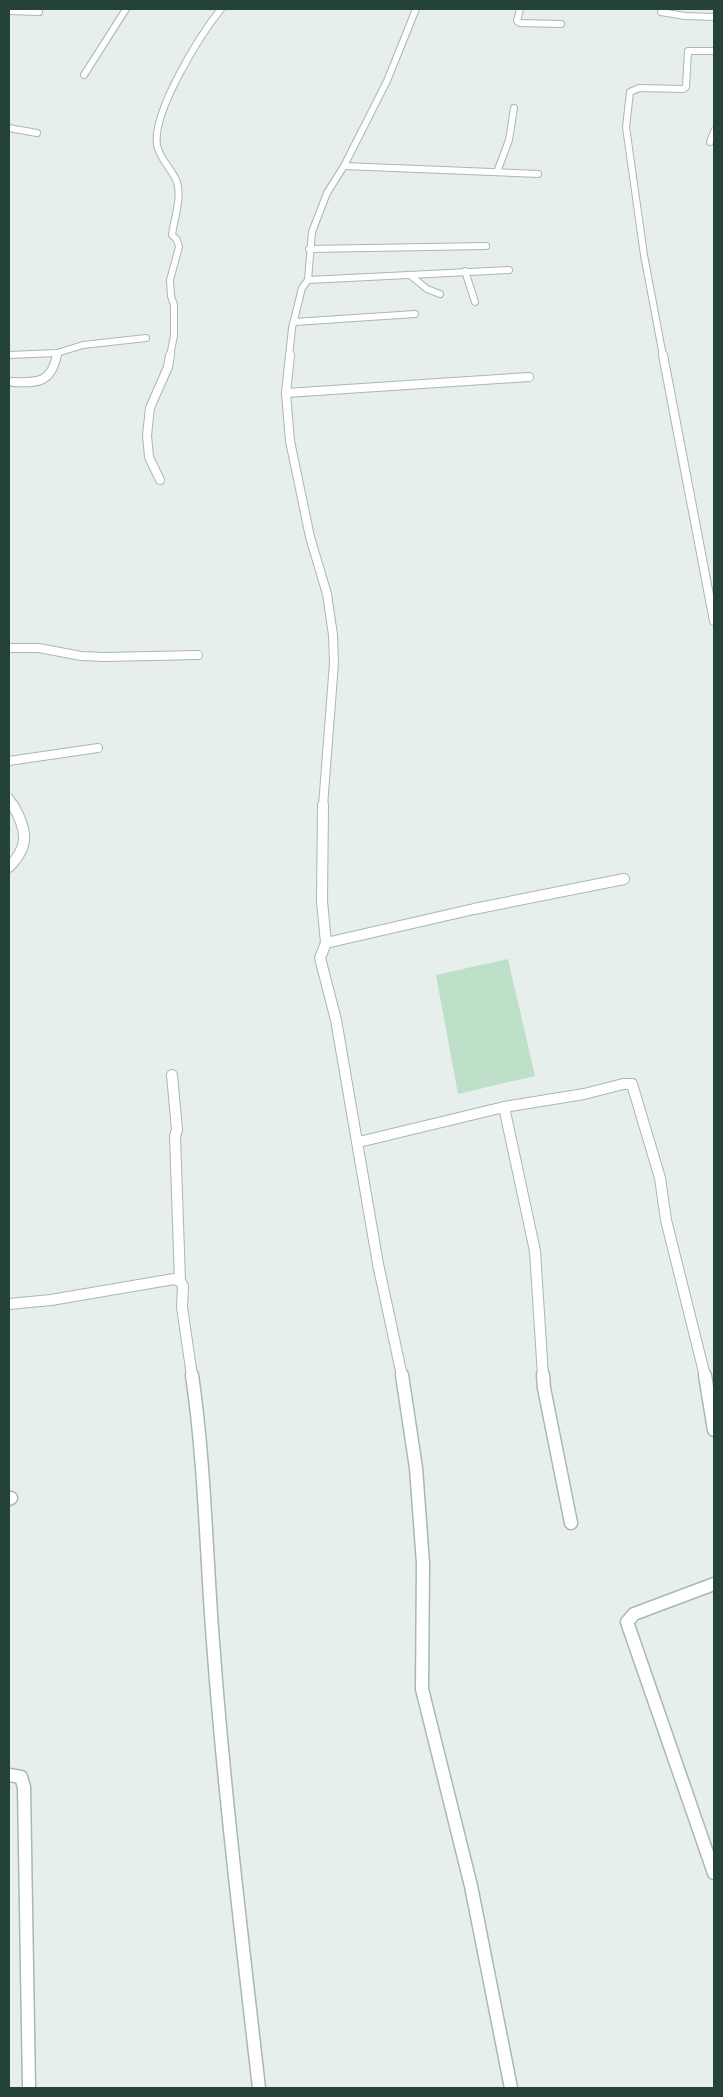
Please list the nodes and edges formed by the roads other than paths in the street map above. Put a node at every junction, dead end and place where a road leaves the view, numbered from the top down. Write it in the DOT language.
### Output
graph roads {
  1 [pos="126,9"];
  2 [pos="221,9"];
  3 [pos="416,9"];
  4 [pos="520,9"];
  5 [pos="9,10"];
  6 [pos="39,12"];
  7 [pos="661,12"];
  8 [pos="714,17"];
  9 [pos="562,24"];
  10 [pos="714,51"];
  11 [pos="84,75"];
  12 [pos="514,108"];
  13 [pos="9,128"];
  14 [pos="714,131"];
  15 [pos="38,133"];
  16 [pos="710,142"];
  17 [pos="344,166"];
  18 [pos="497,172"];
  19 [pos="538,174"];
  20 [pos="486,246"];
  21 [pos="309,249"];
  22 [pos="509,270"];
  23 [pos="465,272"];
  24 [pos="410,275"];
  25 [pos="308,280"];
  26 [pos="440,294"];
  27 [pos="476,302"];
  28 [pos="415,314"];
  29 [pos="294,322"];
  30 [pos="146,338"];
  31 [pos="57,352"];
  32 [pos="9,355"];
  33 [pos="529,377"];
  34 [pos="13,382"];
  35 [pos="286,393"];
  36 [pos="160,480"];
  37 [pos="714,621"];
  38 [pos="9,648"];
  39 [pos="198,655"];
  40 [pos="98,748"];
  41 [pos="9,761"];
  42 [pos="9,798"];
  43 [pos="9,867"];
  44 [pos="624,879"];
  45 [pos="326,943"];
  46 [pos="172,1075"];
  47 [pos="504,1107"];
  48 [pos="359,1142"];
  49 [pos="180,1281"];
  50 [pos="9,1304"];
  51 [pos="714,1430"];
  52 [pos="571,1523"];
  53 [pos="714,1584"];
  54 [pos="9,1775"];
  55 [pos="714,1872"];
  56 [pos="29,2088"];
  57 [pos="259,2088"];
  58 [pos="511,2088"];
  1 -- 11 [label="street"];
  2 -- 36 [label="street"];
  3 -- 17 [label="street"];
  4 -- 9 [label="street"];
  5 -- 6 [label="street"];
  7 -- 8 [label="street"];
  10 -- 37 [label="street"];
  12 -- 18 [label="street"];
  13 -- 15 [label="street"];
  14 -- 16 [label="street"];
  17 -- 18 [label="street"];
  17 -- 21 [label="street"];
  18 -- 19 [label="street"];
  20 -- 21 [label="street"];
  21 -- 25 [label="street"];
  22 -- 23 [label="street"];
  23 -- 24 [label="street"];
  23 -- 27 [label="street"];
  24 -- 25 [label="street"];
  24 -- 26 [label="street"];
  25 -- 29 [label="street"];
  28 -- 29 [label="street"];
  29 -- 35 [label="street"];
  30 -- 31 [label="street"];
  31 -- 32 [label="street"];
  31 -- 34 [label="street"];
  33 -- 35 [label="street"];
  35 -- 45 [label="street"];
  38 -- 39 [label="street"];
  40 -- 41 [label="street"];
  42 -- 43 [label="street"];
  44 -- 45 [label="street"];
  45 -- 48 [label="street"];
  46 -- 49 [label="street"];
  47 -- 48 [label="street"];
  47 -- 51 [label="street"];
  47 -- 52 [label="street"];
  48 -- 58 [label="street"];
  49 -- 50 [label="street"];
  49 -- 57 [label="street"];
  53 -- 55 [label="street"];
  54 -- 56 [label="street"];
}
